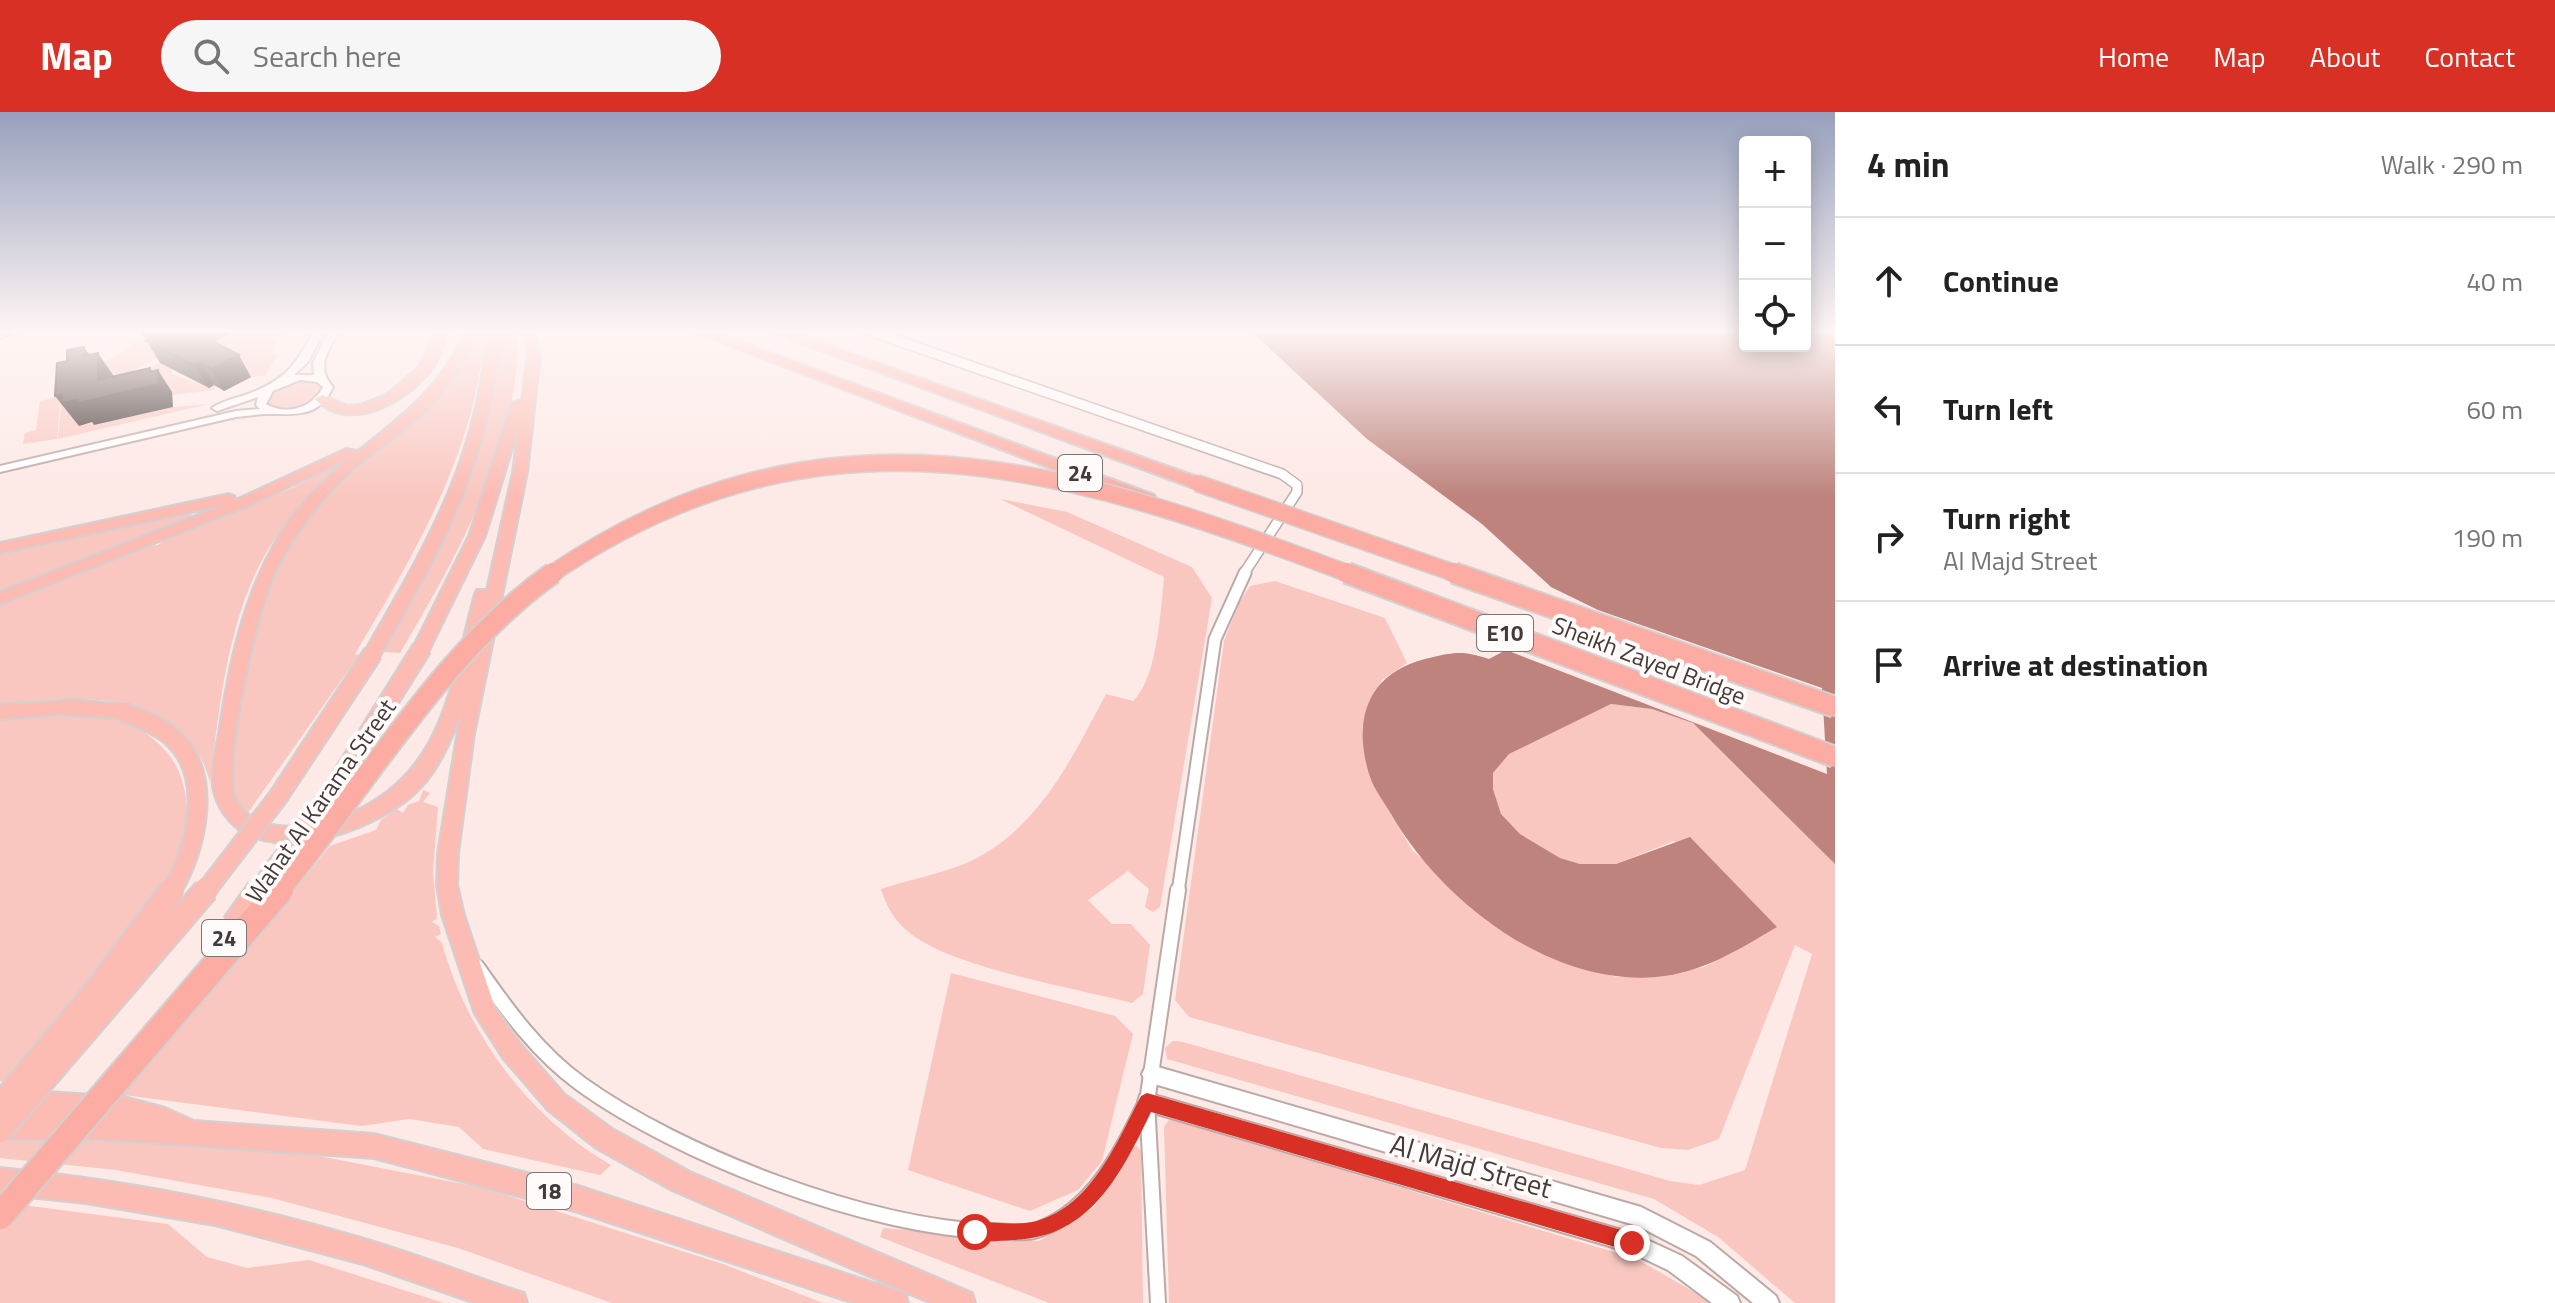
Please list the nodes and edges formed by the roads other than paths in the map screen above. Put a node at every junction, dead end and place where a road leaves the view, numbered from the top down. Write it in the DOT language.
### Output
graph roads {
  1 [pos="274,386"];
  2 [pos="327,386"];
  3 [pos="405,386"];
  4 [pos="435,386"];
  5 [pos="438,386"];
  6 [pos="485,386"];
  7 [pos="522,386"];
  8 [pos="532,386"];
  9 [pos="844,386"];
  10 [pos="926,386"];
  11 [pos="1027,386"];
  12 [pos="265,391"];
  13 [pos="322,399"];
  14 [pos="269,411"];
  15 [pos="385,428"];
  16 [pos="0,461"];
  17 [pos="0,469"];
  18 [pos="1197,483"];
  19 [pos="1176,509"];
  20 [pos="0,546"];
  21 [pos="502,553"];
  22 [pos="0,598"];
  23 [pos="1835,707"];
  24 [pos="0,712"];
  25 [pos="1835,757"];
  26 [pos="464,950"];
  27 [pos="1151,1074"];
  28 [pos="1147,1102"];
  29 [pos="0,1104"];
  30 [pos="0,1128"];
  31 [pos="191,1132"];
  32 [pos="0,1181"];
  33 [pos="0,1208"];
  34 [pos="0,1216"];
  35 [pos="514,1303"];
  36 [pos="895,1303"];
  37 [pos="962,1303"];
  38 [pos="1158,1303"];
  39 [pos="1730,1303"];
  40 [pos="1769,1303"];
  1 -- 12 [label="street"];
  2 -- 13 [label="street"];
  3 -- 13 [label="highway"];
  4 -- 15 [label="highway"];
  5 -- 21 [label="highway"];
  6 -- 30 [label="highway, Wahat Al Karama Street / 24, bridge"];
  7 -- 33 [label="highway, Wahat Al Karama Street / 24, bridge"];
  8 -- 21 [label="highway"];
  9 -- 19 [label="highway, 24, bridge"];
  10 -- 18 [label="highway, 24"];
  11 -- 27 [label="street"];
  12 -- 14 [label="street"];
  12 -- 16 [label="street"];
  13 -- 14 [label="street"];
  14 -- 17 [label="street"];
  15 -- 20 [label="highway"];
  15 -- 22 [label="highway"];
  18 -- 23 [label="highway, Sheikh Zayed Bridge / E10, bridge"];
  19 -- 25 [label="highway, Sheikh Zayed Bridge / E10, bridge"];
  19 -- 34 [label="highway, bridge"];
  21 -- 26 [label="highway"];
  24 -- 29 [label="highway, bridge"];
  26 -- 28 [label="street"];
  26 -- 37 [label="highway"];
  27 -- 28 [label="street"];
  27 -- 40 [label="street, Al Majd Street"];
  28 -- 38 [label="street"];
  28 -- 39 [label="street, Al Majd Street"];
  29 -- 31 [label="highway"];
  30 -- 31 [label="highway, 18"];
  31 -- 36 [label="highway, 18"];
  32 -- 35 [label="highway"];
}
